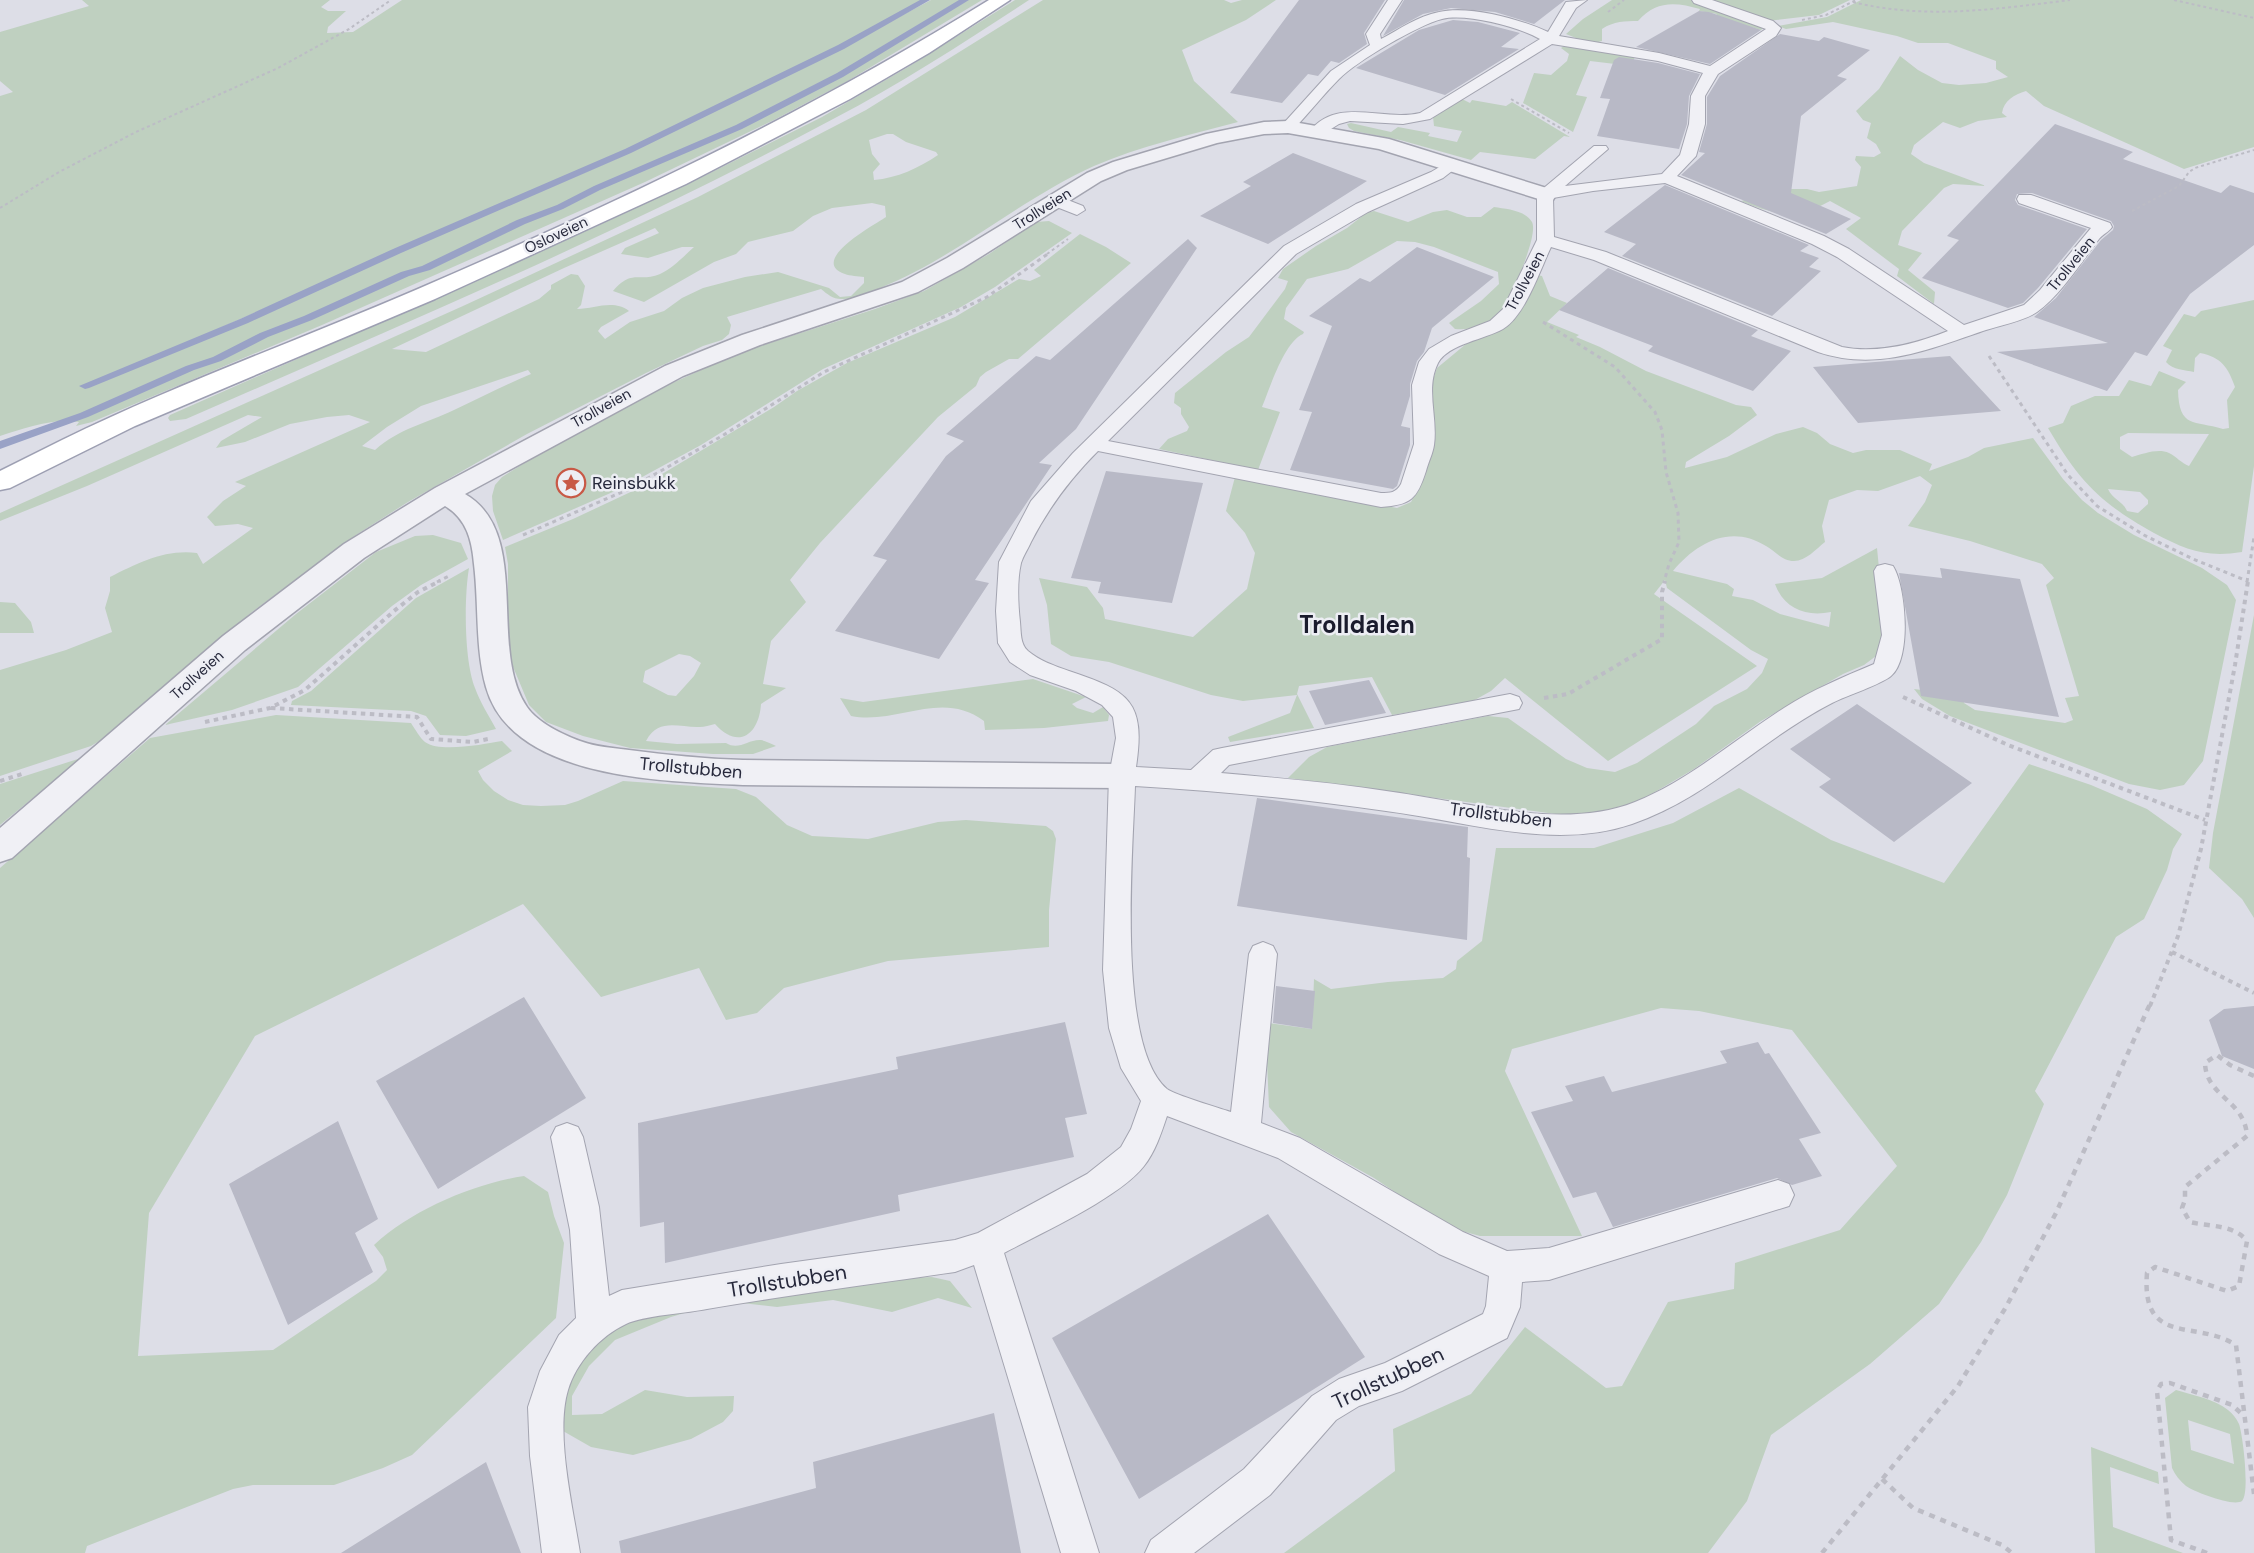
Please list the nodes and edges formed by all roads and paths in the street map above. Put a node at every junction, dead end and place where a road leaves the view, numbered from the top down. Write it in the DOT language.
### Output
graph roads {
  1 [pos="391,0"];
  2 [pos="1001,0"];
  3 [pos="1395,0"];
  4 [pos="1580,0"];
  5 [pos="1699,0"];
  6 [pos="1856,0"];
  7 [pos="2070,0"];
  8 [pos="2174,0"];
  9 [pos="1852,2"];
  10 [pos="2254,18"];
  11 [pos="1768,24"];
  12 [pos="1550,39"];
  13 [pos="1378,46"];
  14 [pos="1712,71"];
  15 [pos="1479,81"];
  16 [pos="1288,127"];
  17 [pos="1318,131"];
  18 [pos="1600,149"];
  19 [pos="2254,150"];
  20 [pos="1453,164"];
  21 [pos="1667,178"];
  22 [pos="1545,195"];
  23 [pos="2025,199"];
  24 [pos="0,208"];
  25 [pos="2104,227"];
  26 [pos="1077,233"];
  27 [pos="1546,240"];
  28 [pos="1534,266"];
  29 [pos="1962,332"];
  30 [pos="94,435"];
  31 [pos="1094,444"];
  32 [pos="0,465"];
  33 [pos="0,482"];
  34 [pos="445,494"];
  35 [pos="2254,537"];
  36 [pos="487,551"];
  37 [pos="1885,571"];
  38 [pos="2247,581"];
  39 [pos="1869,676"];
  40 [pos="1510,704"];
  41 [pos="473,742"];
  42 [pos="1122,776"];
  43 [pos="1197,780"];
  44 [pos="2205,820"];
  45 [pos="0,849"];
  46 [pos="2172,952"];
  47 [pos="1263,954"];
  48 [pos="2254,993"];
  49 [pos="2254,1076"];
  50 [pos="1157,1100"];
  51 [pos="1245,1130"];
  52 [pos="567,1137"];
  53 [pos="1778,1195"];
  54 [pos="985,1246"];
  55 [pos="1507,1267"];
  56 [pos="593,1325"];
  57 [pos="2244,1416"];
  58 [pos="1882,1479"];
  59 [pos="2254,1494"];
  60 [pos="561,1553"];
  61 [pos="1080,1553"];
  62 [pos="1164,1553"];
  63 [pos="1822,1553"];
  64 [pos="2012,1553"];
  65 [pos="2207,1553"];
  1 -- 24 [label="path"];
  2 -- 30 [label="main road, Osloveien"];
  3 -- 13 [label="lane"];
  4 -- 12 [label="lane"];
  5 -- 11 [label="lane"];
  6 -- 9 [label="path"];
  7 -- 9 [label="path"];
  8 -- 10 [label="path"];
  9 -- 11 [label="path"];
  11 -- 14 [label="lane"];
  12 -- 13 [label="lane"];
  12 -- 14 [label="lane"];
  12 -- 15 [label="lane"];
  13 -- 16 [label="lane"];
  14 -- 21 [label="lane"];
  15 -- 17 [label="lane"];
  15 -- 18 [label="path"];
  16 -- 17 [label="street, Trollveien"];
  16 -- 34 [label="street, Trollveien"];
  17 -- 20 [label="street, Trollveien"];
  18 -- 22 [label="lane"];
  19 -- 25 [label="path"];
  20 -- 22 [label="street, Trollveien"];
  20 -- 31 [label="lane"];
  21 -- 22 [label="lane, Trollveien"];
  21 -- 29 [label="lane, Trollveien"];
  22 -- 27 [label="lane, Trollveien"];
  23 -- 25 [label="lane, Trollveien"];
  25 -- 29 [label="lane, Trollveien"];
  26 -- 36 [label="path"];
  27 -- 28 [label="lane, Trollveien"];
  27 -- 29 [label="lane, Trollveien"];
  28 -- 31 [label="lane, Trollveien"];
  28 -- 40 [label="path"];
  29 -- 38 [label="path"];
  30 -- 32 [label="main road, Osloveien"];
  30 -- 33 [label="main road, Osloveien"];
  31 -- 42 [label="lane"];
  34 -- 36 [label="street, Trollstubben"];
  34 -- 45 [label="street, Trollveien"];
  35 -- 38 [label="path"];
  36 -- 41 [label="path"];
  36 -- 42 [label="street, Trollstubben"];
  37 -- 39 [label="lane, Trollstubben"];
  38 -- 44 [label="path"];
  39 -- 43 [label="lane, Trollstubben"];
  39 -- 44 [label="path"];
  40 -- 43 [label="lane"];
  42 -- 43 [label="lane, Trollstubben"];
  42 -- 50 [label="lane"];
  44 -- 46 [label="path"];
  46 -- 48 [label="path"];
  46 -- 58 [label="path"];
  47 -- 51 [label="lane"];
  49 -- 57 [label="path"];
  50 -- 51 [label="lane"];
  50 -- 54 [label="lane, Trollstubben"];
  51 -- 55 [label="lane"];
  52 -- 56 [label="lane"];
  53 -- 55 [label="lane"];
  54 -- 56 [label="lane, Trollstubben"];
  54 -- 61 [label="lane"];
  55 -- 62 [label="lane, Trollstubben"];
  56 -- 60 [label="lane, Trollstubben"];
  57 -- 59 [label="path"];
  57 -- 65 [label="path"];
  58 -- 63 [label="path"];
  58 -- 64 [label="path"];
}
